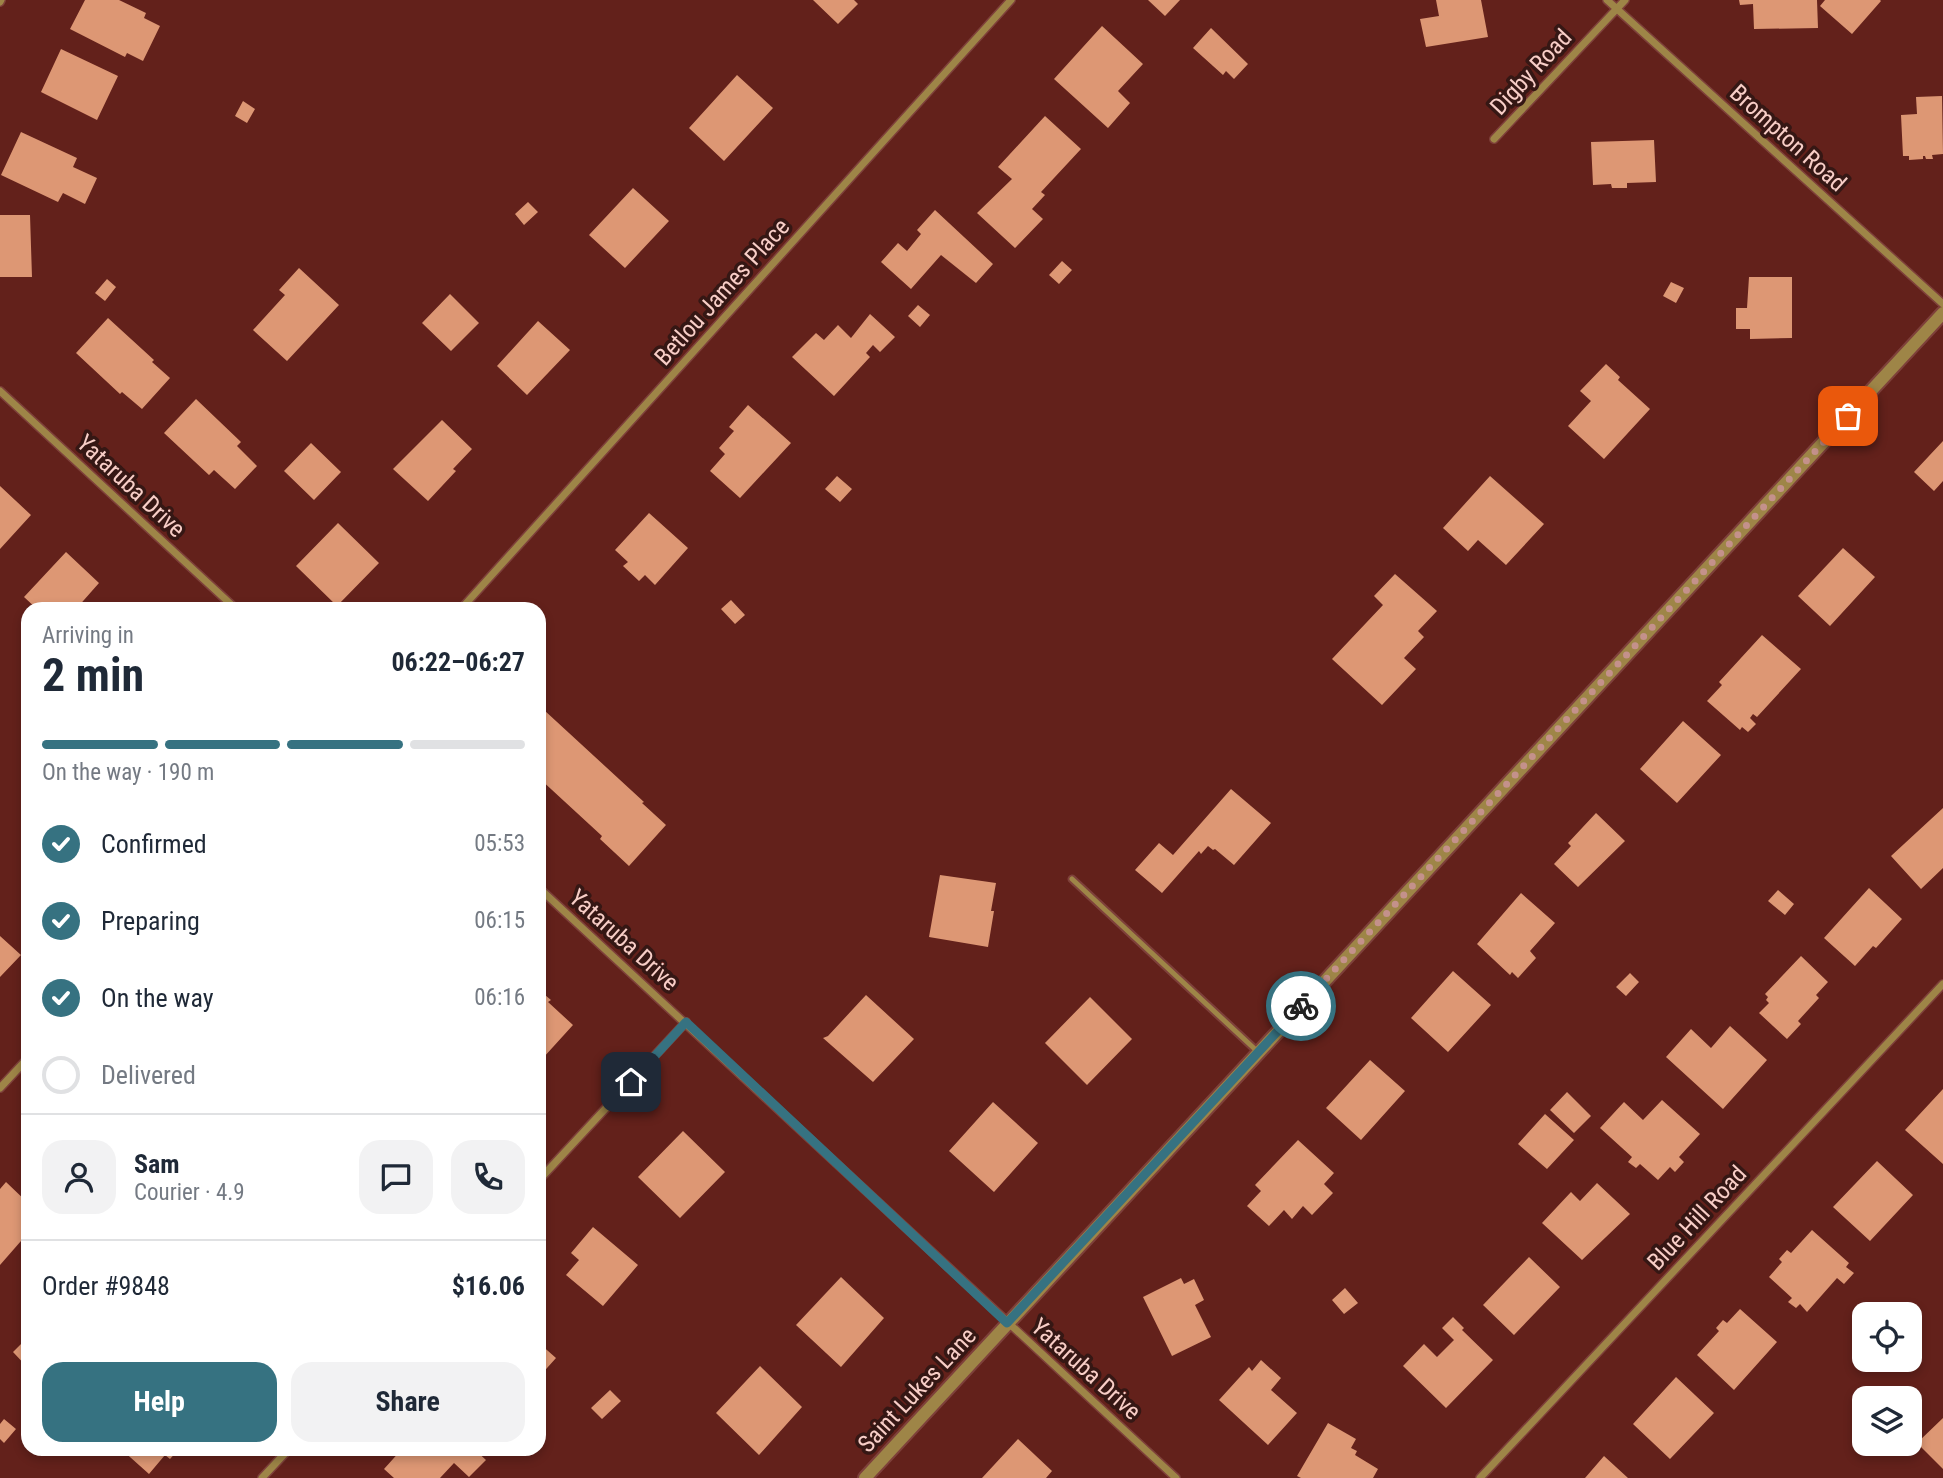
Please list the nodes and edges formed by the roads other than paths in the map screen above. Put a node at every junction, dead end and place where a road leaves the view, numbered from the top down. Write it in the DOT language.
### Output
graph roads {
  1 [pos="1011,0"];
  2 [pos="1608,0"];
  3 [pos="1625,0"];
  4 [pos="1617,9"];
  5 [pos="1494,139"];
  6 [pos="1943,304"];
  7 [pos="1943,313"];
  8 [pos="0,391"];
  9 [pos="228,602"];
  10 [pos="467,602"];
  11 [pos="1072,879"];
  12 [pos="546,894"];
  13 [pos="1943,984"];
  14 [pos="686,1022"];
  15 [pos="1258,1052"];
  16 [pos="21,1066"];
  17 [pos="0,1088"];
  18 [pos="546,1172"];
  19 [pos="1007,1323"];
  20 [pos="282,1456"];
  21 [pos="262,1478"];
  22 [pos="865,1478"];
  23 [pos="1176,1478"];
  24 [pos="1480,1478"];
  1 -- 10 [label="street, Betlou James Place"];
  2 -- 4 [label="street, Brompton Road"];
  3 -- 4 [label="street, Digby Road"];
  4 -- 5 [label="street, Digby Road"];
  4 -- 6 [label="street, Brompton Road"];
  7 -- 15 [label="street, Saint Lukes Lane"];
  8 -- 9 [label="street, Yataruba Drive"];
  11 -- 15 [label="lane"];
  12 -- 14 [label="street, Yataruba Drive"];
  13 -- 24 [label="street, Blue Hill Road"];
  14 -- 18 [label="street"];
  14 -- 19 [label="street, Yataruba Drive"];
  15 -- 19 [label="street, Saint Lukes Lane"];
  16 -- 17 [label="street"];
  19 -- 22 [label="street, Saint Lukes Lane"];
  19 -- 23 [label="street, Yataruba Drive"];
  20 -- 21 [label="street"];
}
